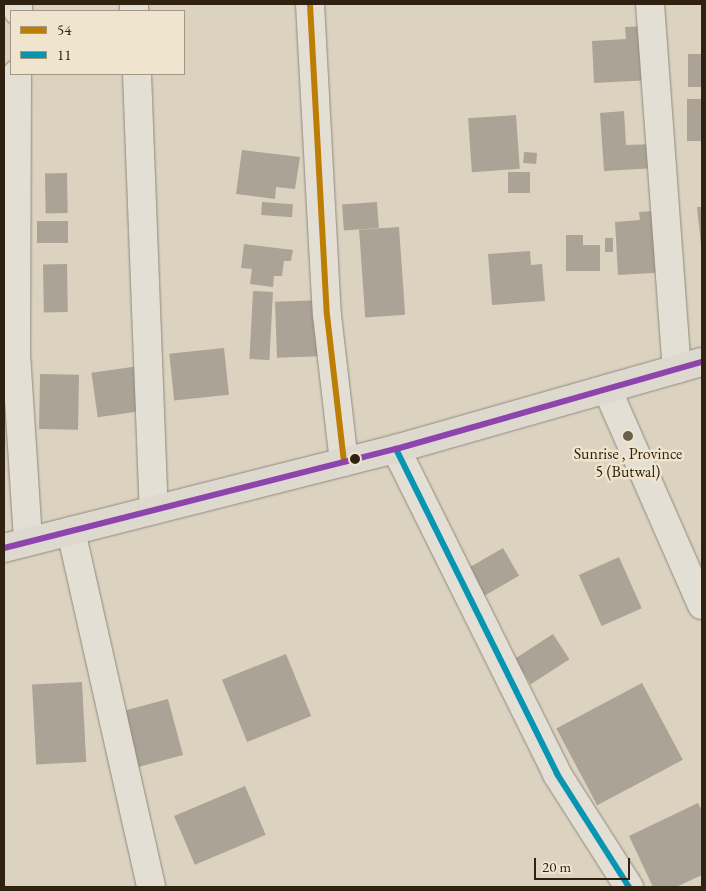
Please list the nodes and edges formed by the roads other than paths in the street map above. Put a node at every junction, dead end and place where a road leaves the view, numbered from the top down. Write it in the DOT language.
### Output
graph roads {
  1 [pos="310,4"];
  2 [pos="650,4"];
  3 [pos="17,75"];
  4 [pos="137,75"];
  5 [pos="690,365"];
  6 [pos="607,389"];
  7 [pos="396,449"];
  8 [pos="344,462"];
  9 [pos="154,510"];
  10 [pos="71,531"];
  11 [pos="16,545"];
  12 [pos="702,605"];
  13 [pos="151,887"];
  14 [pos="629,887"];
  1 -- 8 [label="street"];
  2 -- 5 [label="street"];
  3 -- 11 [label="street"];
  4 -- 9 [label="street"];
  5 -- 6 [label="highway"];
  6 -- 7 [label="highway"];
  6 -- 12 [label="street"];
  7 -- 8 [label="highway"];
  7 -- 14 [label="street"];
  8 -- 9 [label="highway"];
  9 -- 10 [label="highway"];
  10 -- 11 [label="highway"];
  10 -- 13 [label="street"];
}
